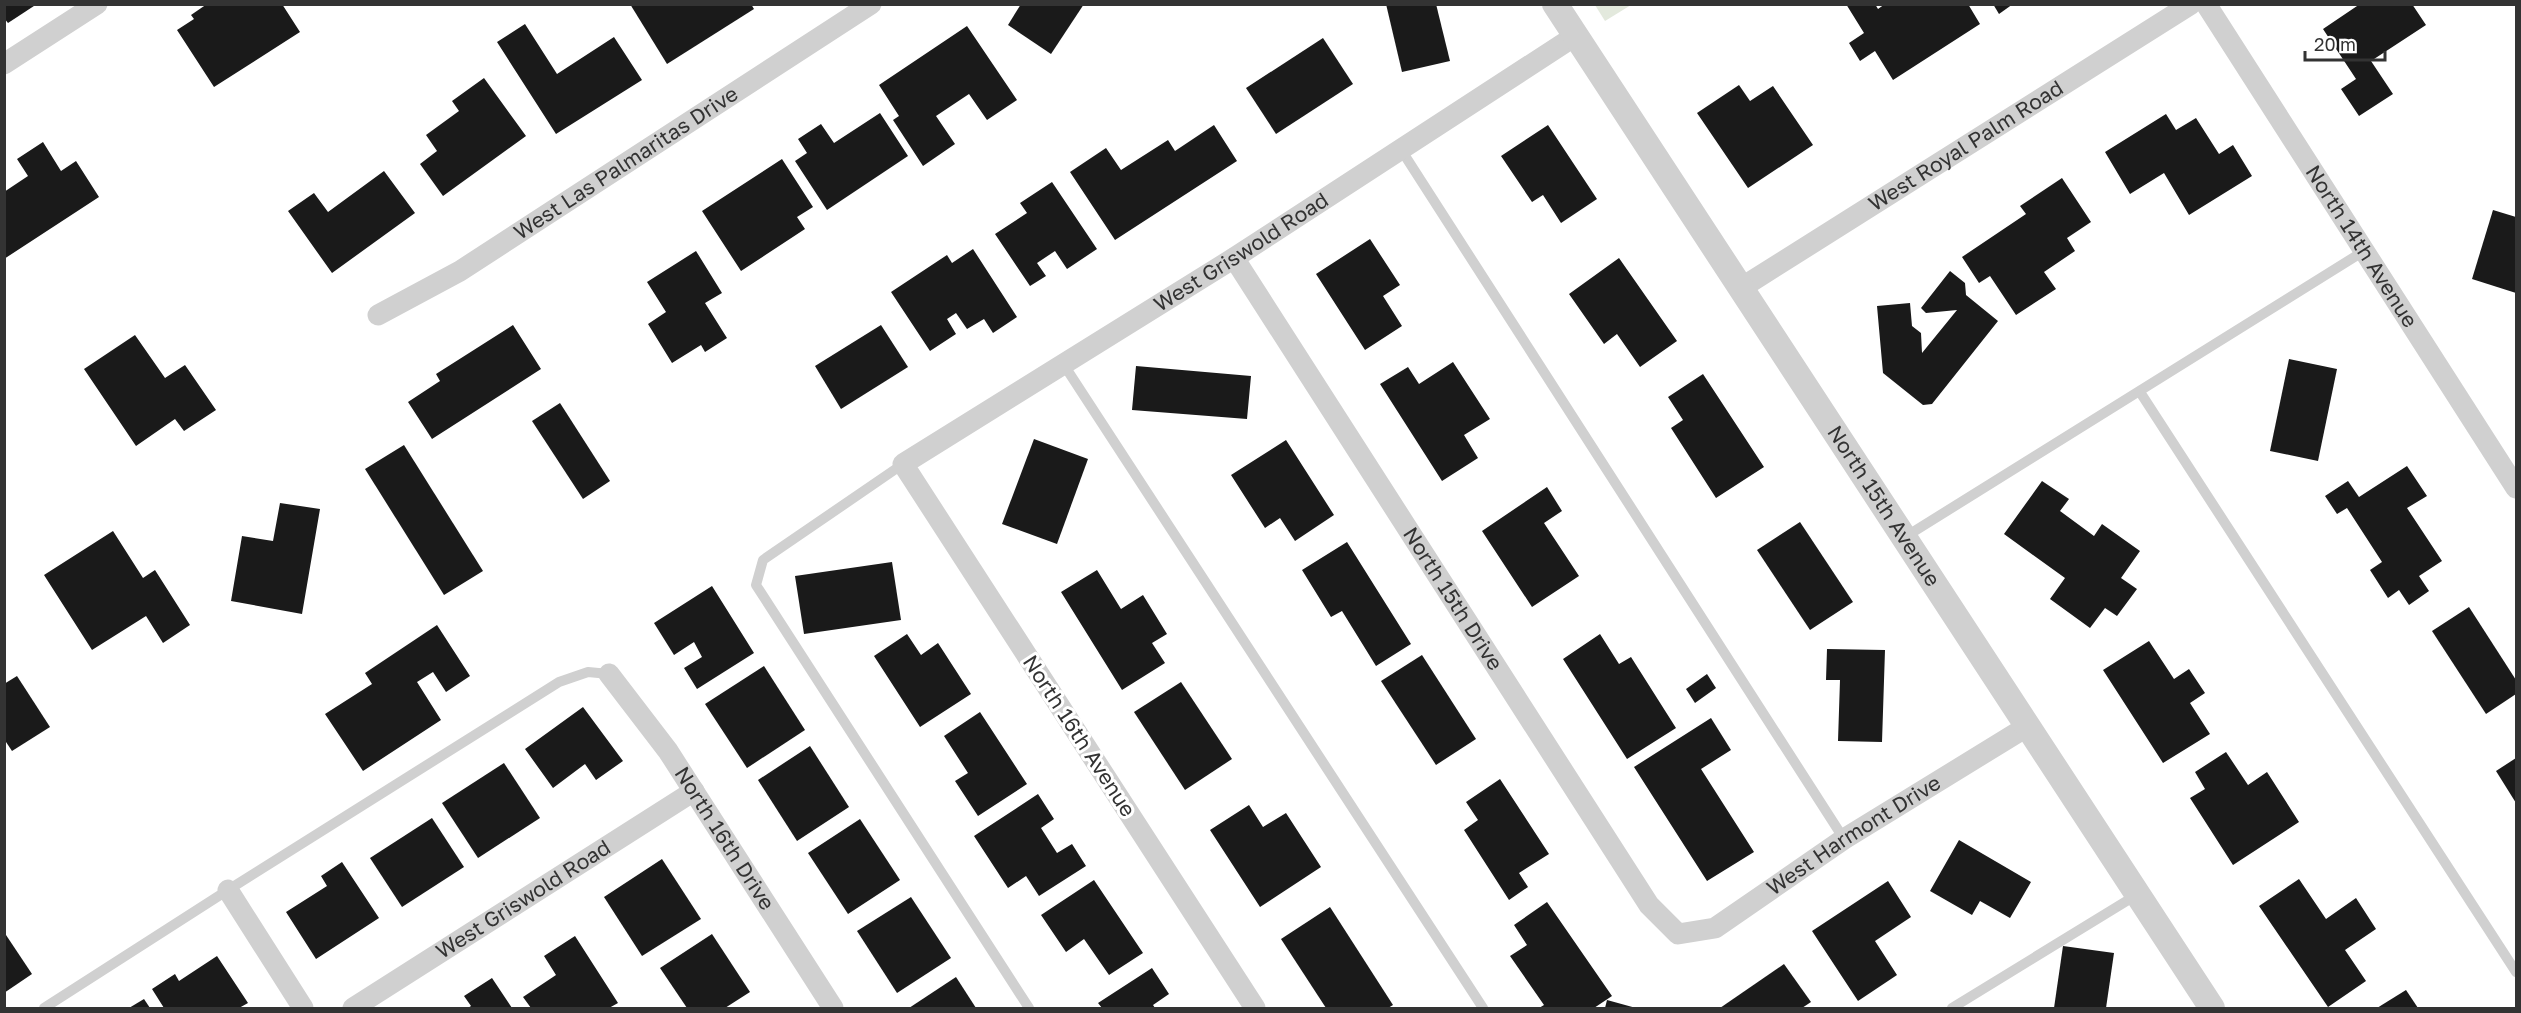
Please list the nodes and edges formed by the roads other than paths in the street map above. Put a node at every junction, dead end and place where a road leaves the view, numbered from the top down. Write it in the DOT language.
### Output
graph roads {
  1 [pos="97,4"];
  2 [pos="871,4"];
  3 [pos="1555,4"];
  4 [pos="2191,4"];
  5 [pos="2206,4"];
  6 [pos="1575,36"];
  7 [pos="4,64"];
  8 [pos="1400,148"];
  9 [pos="2364,251"];
  10 [pos="1234,258"];
  11 [pos="1741,288"];
  12 [pos="378,315"];
  13 [pos="1064,365"];
  14 [pos="2140,392"];
  15 [pos="903,464"];
  16 [pos="2517,488"];
  17 [pos="1905,537"];
  18 [pos="609,674"];
  19 [pos="2028,726"];
  20 [pos="694,791"];
  21 [pos="1844,839"];
  22 [pos="228,890"];
  23 [pos="2138,894"];
  24 [pos="1678,934"];
  25 [pos="2517,972"];
  26 [pos="44,1008"];
  27 [pos="303,1008"];
  28 [pos="353,1008"];
  29 [pos="833,1008"];
  30 [pos="1029,1008"];
  31 [pos="1255,1008"];
  32 [pos="1483,1008"];
  33 [pos="1952,1008"];
  34 [pos="2212,1008"];
  1 -- 7 [label="street"];
  2 -- 12 [label="street, West Las Palmaritas Drive"];
  3 -- 6 [label="street, North 15th Avenue"];
  4 -- 11 [label="street, West Royal Palm Road"];
  5 -- 9 [label="street, North 14th Avenue"];
  6 -- 8 [label="street, West Griswold Road"];
  6 -- 11 [label="street, North 15th Avenue"];
  8 -- 10 [label="street, West Griswold Road"];
  8 -- 21 [label="lane"];
  9 -- 14 [label="lane"];
  9 -- 16 [label="street, North 14th Avenue"];
  10 -- 13 [label="street, West Griswold Road"];
  10 -- 24 [label="street, North 15th Drive"];
  11 -- 17 [label="street, North 15th Avenue"];
  13 -- 15 [label="street, West Griswold Road"];
  13 -- 32 [label="lane"];
  14 -- 17 [label="lane"];
  14 -- 25 [label="lane"];
  15 -- 30 [label="lane"];
  15 -- 31 [label="street, North 16th Avenue"];
  17 -- 19 [label="street, North 15th Avenue"];
  18 -- 20 [label="street, North 16th Drive"];
  18 -- 22 [label="lane"];
  19 -- 21 [label="street, West Harmont Drive"];
  19 -- 23 [label="street, North 15th Avenue"];
  20 -- 28 [label="street, West Griswold Road"];
  20 -- 29 [label="street, North 16th Drive"];
  21 -- 24 [label="street, West Harmont Drive"];
  22 -- 26 [label="lane"];
  22 -- 27 [label="street"];
  23 -- 33 [label="lane"];
  23 -- 34 [label="street, North 15th Avenue"];
}
